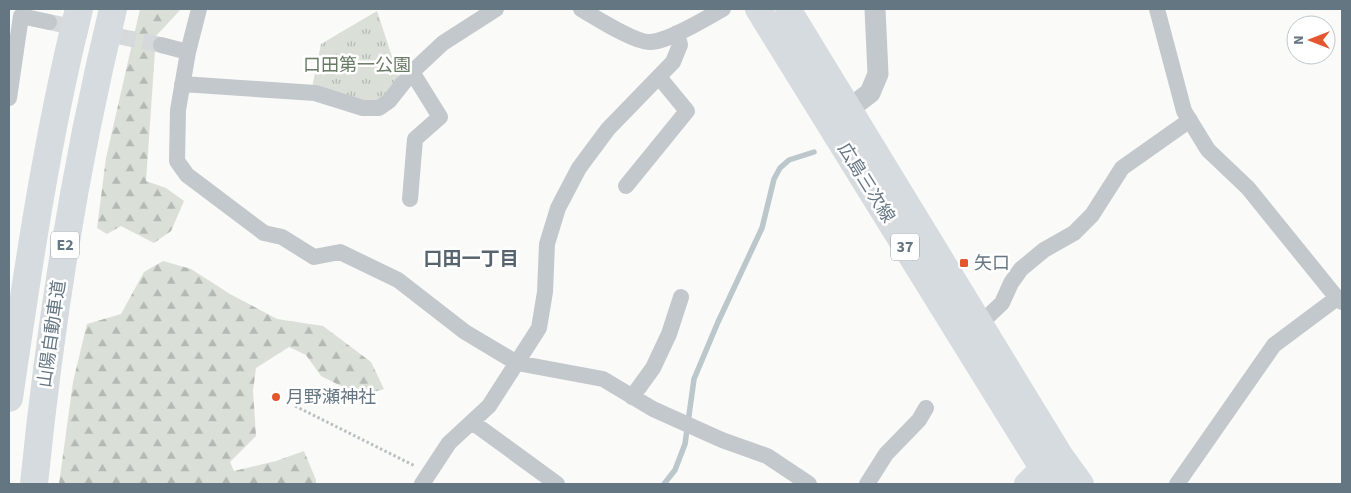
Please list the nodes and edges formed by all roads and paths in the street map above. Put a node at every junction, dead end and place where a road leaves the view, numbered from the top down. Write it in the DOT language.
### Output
graph roads {
  1 [pos="79,9"];
  2 [pos="114,9"];
  3 [pos="199,9"];
  4 [pos="496,9"];
  5 [pos="581,9"];
  6 [pos="723,9"];
  7 [pos="758,9"];
  8 [pos="788,9"];
  9 [pos="875,9"];
  10 [pos="1157,9"];
  11 [pos="49,22"];
  12 [pos="677,32"];
  13 [pos="161,46"];
  14 [pos="188,52"];
  15 [pos="412,72"];
  16 [pos="659,77"];
  17 [pos="182,84"];
  18 [pos="9,98"];
  19 [pos="839,116"];
  20 [pos="1190,120"];
  21 [pos="626,186"];
  22 [pos="410,199"];
  23 [pos="681,297"];
  24 [pos="1339,300"];
  25 [pos="980,324"];
  26 [pos="517,364"];
  27 [pos="632,397"];
  28 [pos="9,398"];
  29 [pos="295,406"];
  30 [pos="926,408"];
  31 [pos="472,422"];
  32 [pos="1045,473"];
  33 [pos="425,479"];
  34 [pos="34,484"];
  35 [pos="557,484"];
  36 [pos="809,484"];
  37 [pos="867,484"];
  38 [pos="1081,484"];
  39 [pos="1177,484"];
  1 -- 28 [label="highway, 山陽自動車道 / E2"];
  2 -- 34 [label="highway, 山陽自動車道 / E2"];
  3 -- 14 [label="street"];
  4 -- 15 [label="street"];
  5 -- 12 [label="street"];
  6 -- 12 [label="street"];
  7 -- 19 [label="main road, 広島三次線 / 37"];
  8 -- 19 [label="main road, 広島三次線 / 37"];
  9 -- 19 [label="street"];
  10 -- 20 [label="street"];
  11 -- 18 [label="street"];
  12 -- 16 [label="street"];
  13 -- 14 [label="street"];
  14 -- 17 [label="street"];
  15 -- 17 [label="street"];
  15 -- 22 [label="street"];
  16 -- 21 [label="street"];
  16 -- 26 [label="street"];
  17 -- 26 [label="street"];
  19 -- 25 [label="main road, 広島三次線 / 37"];
  19 -- 32 [label="main road, 広島三次線 / 37"];
  20 -- 24 [label="street"];
  20 -- 25 [label="street"];
  23 -- 27 [label="street"];
  24 -- 39 [label="street"];
  25 -- 32 [label="main road, 広島三次線 / 37"];
  26 -- 27 [label="street"];
  26 -- 31 [label="street"];
  27 -- 36 [label="street"];
  29 -- 33 [label="path"];
  30 -- 37 [label="street"];
  31 -- 33 [label="street"];
  31 -- 35 [label="street"];
  32 -- 38 [label="main road, 広島三次線 / 37"];
}
